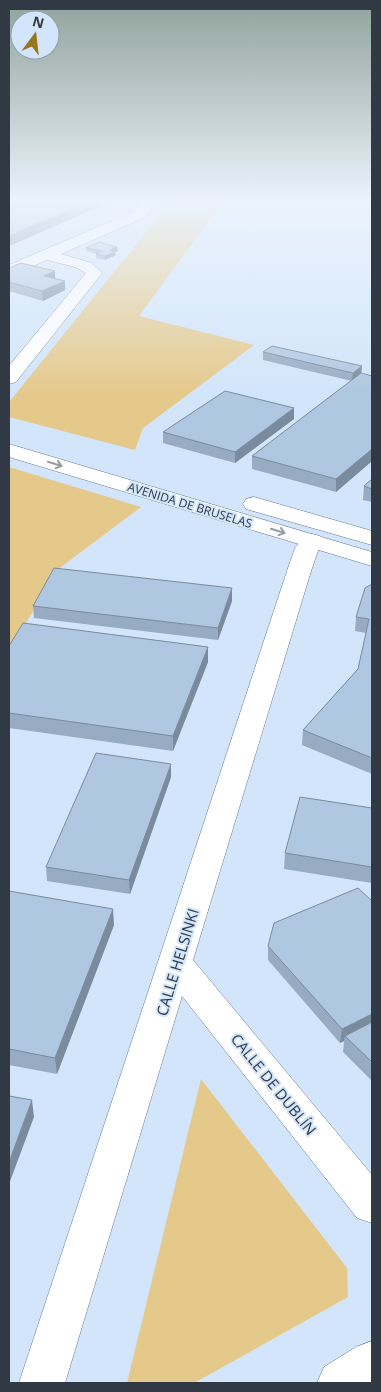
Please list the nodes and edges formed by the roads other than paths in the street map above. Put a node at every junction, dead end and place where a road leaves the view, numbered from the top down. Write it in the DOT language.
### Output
graph roads {
  1 [pos="30,265"];
  2 [pos="37,265"];
  3 [pos="79,265"];
  4 [pos="15,268"];
  5 [pos="89,279"];
  6 [pos="9,378"];
  7 [pos="9,433"];
  8 [pos="9,450"];
  9 [pos="320,533"];
  10 [pos="372,538"];
  11 [pos="372,558"];
  12 [pos="176,963"];
  13 [pos="372,1205"];
  14 [pos="372,1363"];
  15 [pos="42,1383"];
  16 [pos="340,1383"];
  1 -- 4 [label="street"];
  2 -- 5 [label="street"];
  3 -- 5 [label="street"];
  5 -- 6 [label="street"];
  7 -- 9 [label="street, AVENIDA DE BRUSELAS"];
  8 -- 9 [label="street, AVENIDA DE BRUSELAS, one-way"];
  9 -- 10 [label="street, AVENIDA DE BRUSELAS"];
  9 -- 11 [label="street, AVENIDA DE BRUSELAS"];
  9 -- 12 [label="street, CALLE HELSINKI"];
  12 -- 13 [label="street, CALLE DE DUBLÍN"];
  12 -- 15 [label="street, CALLE HELSINKI"];
  14 -- 16 [label="street"];
}
